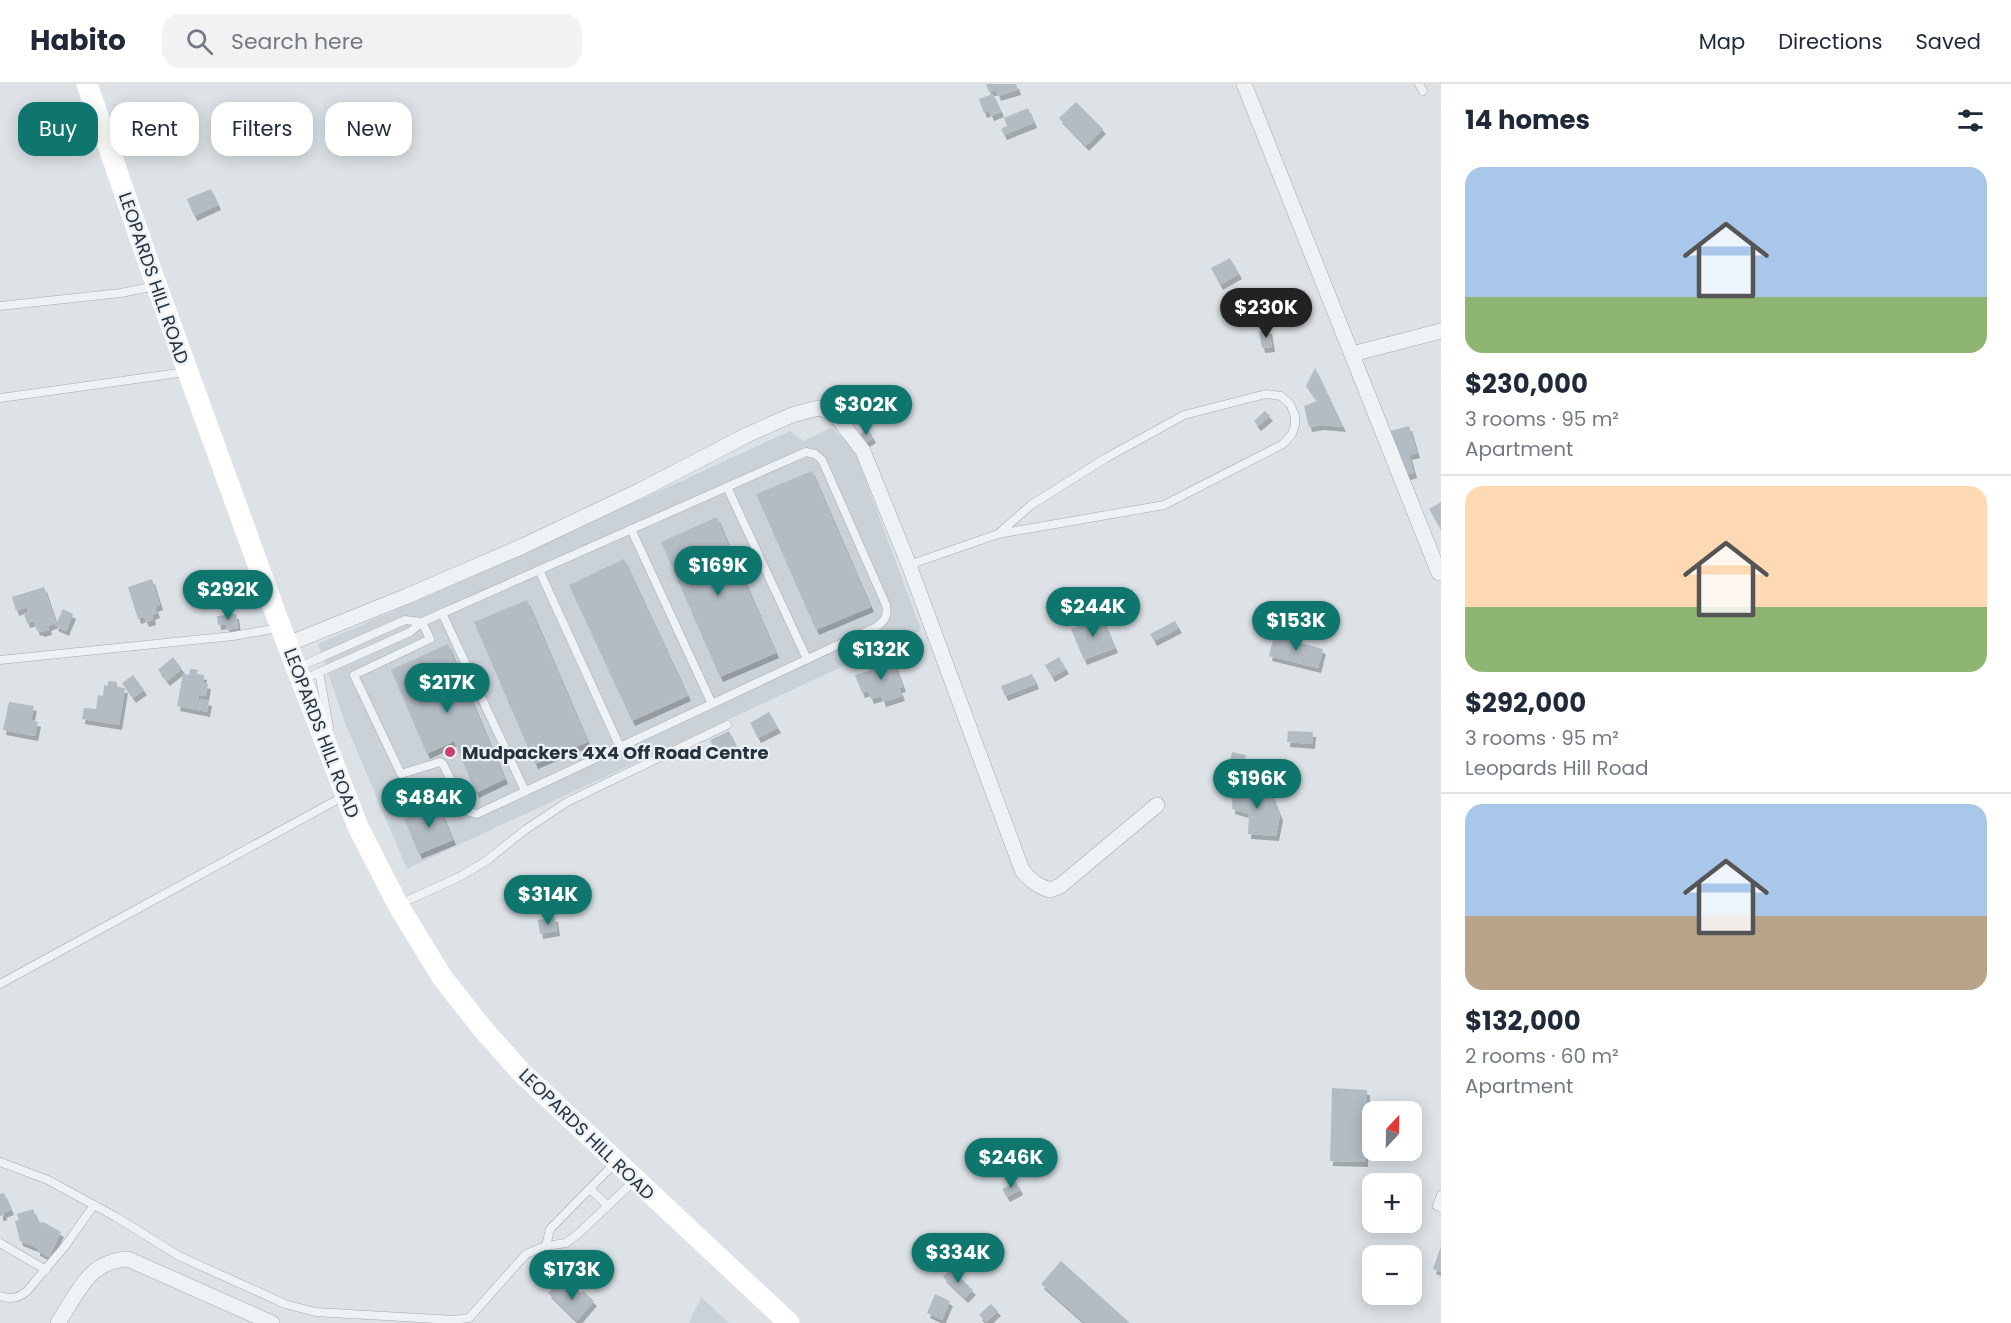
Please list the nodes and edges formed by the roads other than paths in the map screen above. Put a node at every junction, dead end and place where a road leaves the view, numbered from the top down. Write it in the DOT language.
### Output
graph roads {
  1 [pos="87,84"];
  2 [pos="1244,84"];
  3 [pos="157,286"];
  4 [pos="0,306"];
  5 [pos="1441,331"];
  6 [pos="1352,354"];
  7 [pos="188,372"];
  8 [pos="0,398"];
  9 [pos="727,487"];
  10 [pos="631,529"];
  11 [pos="998,534"];
  12 [pos="909,565"];
  13 [pos="539,570"];
  14 [pos="1439,573"];
  15 [pos="442,613"];
  16 [pos="422,622"];
  17 [pos="284,636"];
  18 [pos="807,659"];
  19 [pos="0,660"];
  20 [pos="306,673"];
  21 [pos="712,704"];
  22 [pos="727,724"];
  23 [pos="620,747"];
  24 [pos="525,791"];
  25 [pos="346,795"];
  26 [pos="1157,805"];
  27 [pos="398,905"];
  28 [pos="0,984"];
  29 [pos="0,1162"];
  30 [pos="616,1162"];
  31 [pos="635,1180"];
  32 [pos="590,1189"];
  33 [pos="1441,1195"];
  34 [pos="94,1205"];
  35 [pos="608,1206"];
  36 [pos="1441,1208"];
  37 [pos="0,1243"];
  38 [pos="546,1246"];
  39 [pos="46,1270"];
  40 [pos="0,1296"];
  41 [pos="58,1323"];
  42 [pos="272,1323"];
  43 [pos="789,1323"];
  1 -- 3 [label="main road, LEOPARDS HILL ROAD"];
  2 -- 6 [label="street"];
  3 -- 4 [label="lane"];
  3 -- 7 [label="main road, LEOPARDS HILL ROAD"];
  5 -- 6 [label="street"];
  6 -- 14 [label="street"];
  7 -- 8 [label="lane"];
  7 -- 17 [label="main road, LEOPARDS HILL ROAD"];
  9 -- 10 [label="lane"];
  9 -- 18 [label="lane"];
  9 -- 18 [label="lane"];
  10 -- 13 [label="lane"];
  10 -- 21 [label="lane"];
  11 -- 11 [label="lane"];
  11 -- 12 [label="lane"];
  12 -- 17 [label="street"];
  12 -- 26 [label="street"];
  13 -- 15 [label="lane"];
  13 -- 23 [label="lane"];
  15 -- 16 [label="lane"];
  15 -- 24 [label="lane"];
  16 -- 20 [label="lane"];
  16 -- 20 [label="lane"];
  16 -- 24 [label="lane"];
  17 -- 19 [label="lane"];
  17 -- 20 [label="main road, LEOPARDS HILL ROAD"];
  18 -- 21 [label="lane"];
  20 -- 25 [label="main road, LEOPARDS HILL ROAD"];
  21 -- 23 [label="lane"];
  22 -- 27 [label="lane"];
  23 -- 24 [label="lane"];
  25 -- 27 [label="main road, LEOPARDS HILL ROAD"];
  25 -- 28 [label="lane"];
  27 -- 30 [label="main road, LEOPARDS HILL ROAD"];
  29 -- 34 [label="lane"];
  30 -- 31 [label="main road, LEOPARDS HILL ROAD"];
  30 -- 32 [label="lane"];
  31 -- 35 [label="lane"];
  31 -- 43 [label="main road, LEOPARDS HILL ROAD"];
  32 -- 35 [label="lane"];
  32 -- 38 [label="lane"];
  33 -- 36 [label="lane"];
  34 -- 38 [label="lane"];
  34 -- 39 [label="lane"];
  35 -- 38 [label="lane"];
  37 -- 39 [label="lane"];
  39 -- 40 [label="lane"];
  41 -- 42 [label="street"];
}
